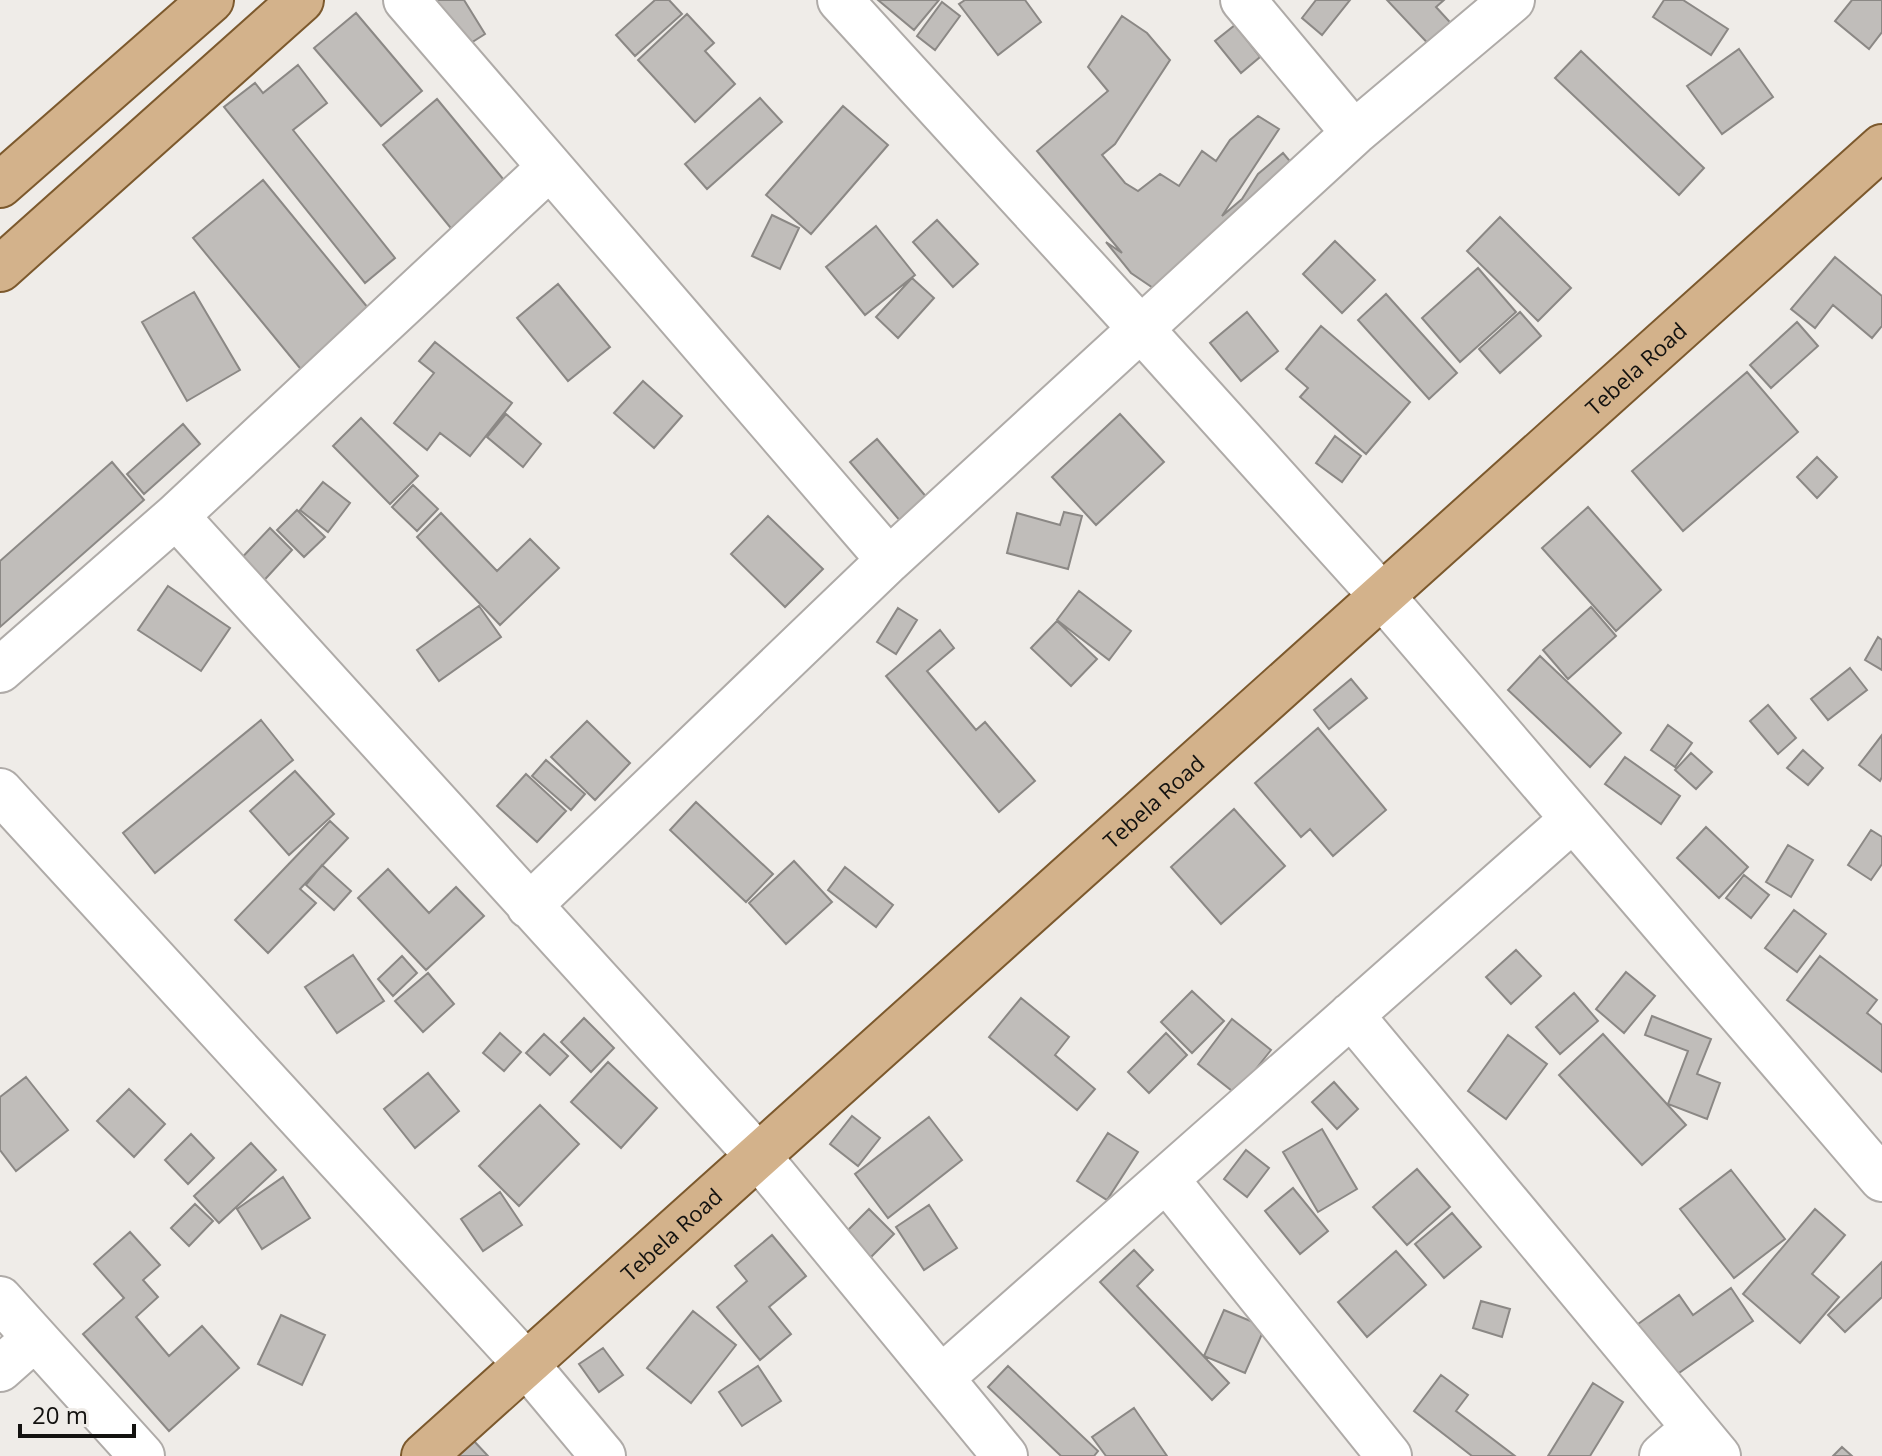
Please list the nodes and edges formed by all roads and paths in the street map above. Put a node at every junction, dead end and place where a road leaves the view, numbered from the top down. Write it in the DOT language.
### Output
graph roads {
  1 [pos="211,0"];
  2 [pos="301,0"];
  3 [pos="406,0"];
  4 [pos="840,0"];
  5 [pos="1243,0"];
  6 [pos="1512,0"];
  7 [pos="1354,133"];
  8 [pos="1882,147"];
  9 [pos="549,168"];
  10 [pos="0,185"];
  11 [pos="0,269"];
  12 [pos="1142,330"];
  13 [pos="176,516"];
  14 [pos="889,560"];
  15 [pos="1382,596"];
  16 [pos="0,670"];
  17 [pos="0,791"];
  18 [pos="1573,819"];
  19 [pos="529,906"];
  20 [pos="1351,1015"];
  21 [pos="758,1156"];
  22 [pos="1166,1179"];
  23 [pos="1882,1179"];
  24 [pos="0,1299"];
  25 [pos="35,1338"];
  26 [pos="526,1364"];
  27 [pos="0,1369"];
  28 [pos="941,1378"];
  29 [pos="1691,1447"];
  30 [pos="142,1456"];
  31 [pos="424,1456"];
  32 [pos="603,1456"];
  33 [pos="1005,1456"];
  34 [pos="1389,1456"];
  1 -- 10 [label="main road"];
  2 -- 11 [label="main road"];
  3 -- 9 [label="street"];
  4 -- 12 [label="street"];
  5 -- 7 [label="street"];
  6 -- 7 [label="street"];
  7 -- 12 [label="street"];
  8 -- 15 [label="main road, Tebela Road"];
  9 -- 13 [label="street"];
  9 -- 14 [label="street"];
  12 -- 14 [label="street"];
  12 -- 15 [label="street"];
  13 -- 16 [label="street"];
  13 -- 19 [label="street"];
  14 -- 19 [label="street"];
  15 -- 18 [label="street"];
  15 -- 21 [label="main road, Tebela Road"];
  17 -- 26 [label="street"];
  18 -- 20 [label="street"];
  18 -- 23 [label="street"];
  19 -- 21 [label="street"];
  20 -- 22 [label="street"];
  20 -- 29 [label="street"];
  21 -- 26 [label="main road, Tebela Road"];
  21 -- 28 [label="street"];
  22 -- 28 [label="street"];
  22 -- 34 [label="street"];
  24 -- 25 [label="street"];
  25 -- 27 [label="street"];
  25 -- 30 [label="street"];
  26 -- 31 [label="main road, Tebela Road"];
  26 -- 32 [label="street"];
  28 -- 33 [label="street"];
}
